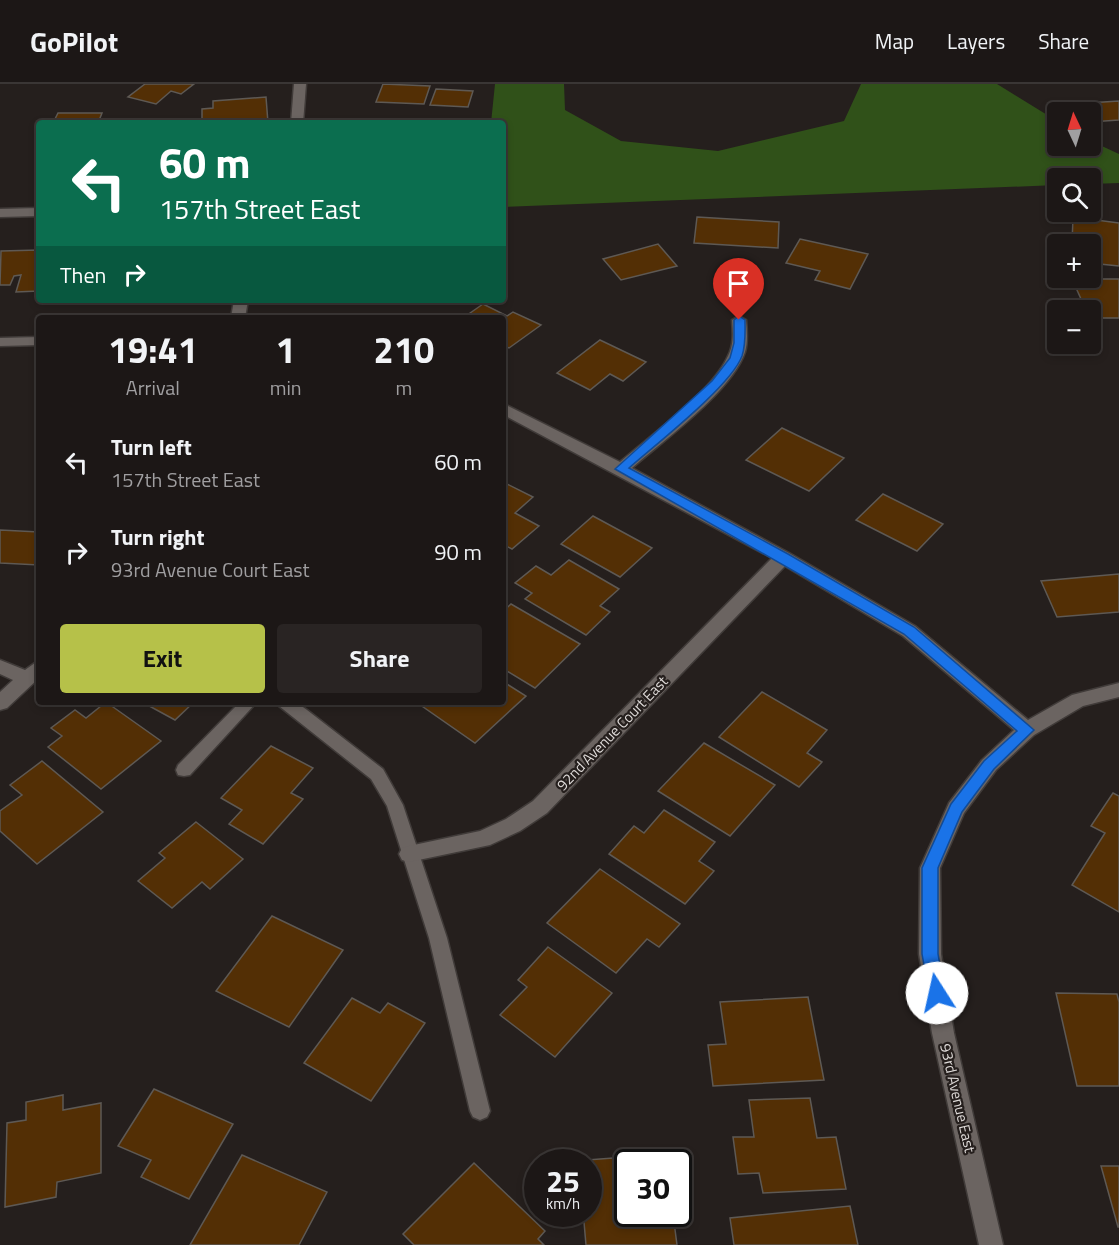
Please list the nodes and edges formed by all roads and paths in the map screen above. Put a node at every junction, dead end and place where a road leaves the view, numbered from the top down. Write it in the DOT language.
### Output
graph roads {
  1 [pos="300,84"];
  2 [pos="297,120"];
  3 [pos="36,212"];
  4 [pos="0,213"];
  5 [pos="739,320"];
  6 [pos="36,341"];
  7 [pos="0,342"];
  8 [pos="506,410"];
  9 [pos="621,469"];
  10 [pos="783,557"];
  11 [pos="0,667"];
  12 [pos="33,673"];
  13 [pos="1119,690"];
  14 [pos="0,703"];
  15 [pos="246,705"];
  16 [pos="288,705"];
  17 [pos="1027,730"];
  18 [pos="184,770"];
  19 [pos="409,854"];
  20 [pos="480,1111"];
  21 [pos="991,1245"];
  1 -- 2 [label="street"];
  3 -- 4 [label="street"];
  5 -- 9 [label="street"];
  6 -- 7 [label="street"];
  8 -- 9 [label="street"];
  9 -- 10 [label="street"];
  10 -- 17 [label="street"];
  10 -- 19 [label="street, 92nd Avenue Court East"];
  11 -- 12 [label="street"];
  12 -- 14 [label="street"];
  13 -- 17 [label="street, 93rd Avenue East"];
  15 -- 18 [label="lane"];
  16 -- 19 [label="lane"];
  17 -- 21 [label="street, 93rd Avenue East"];
  19 -- 20 [label="lane"];
}
